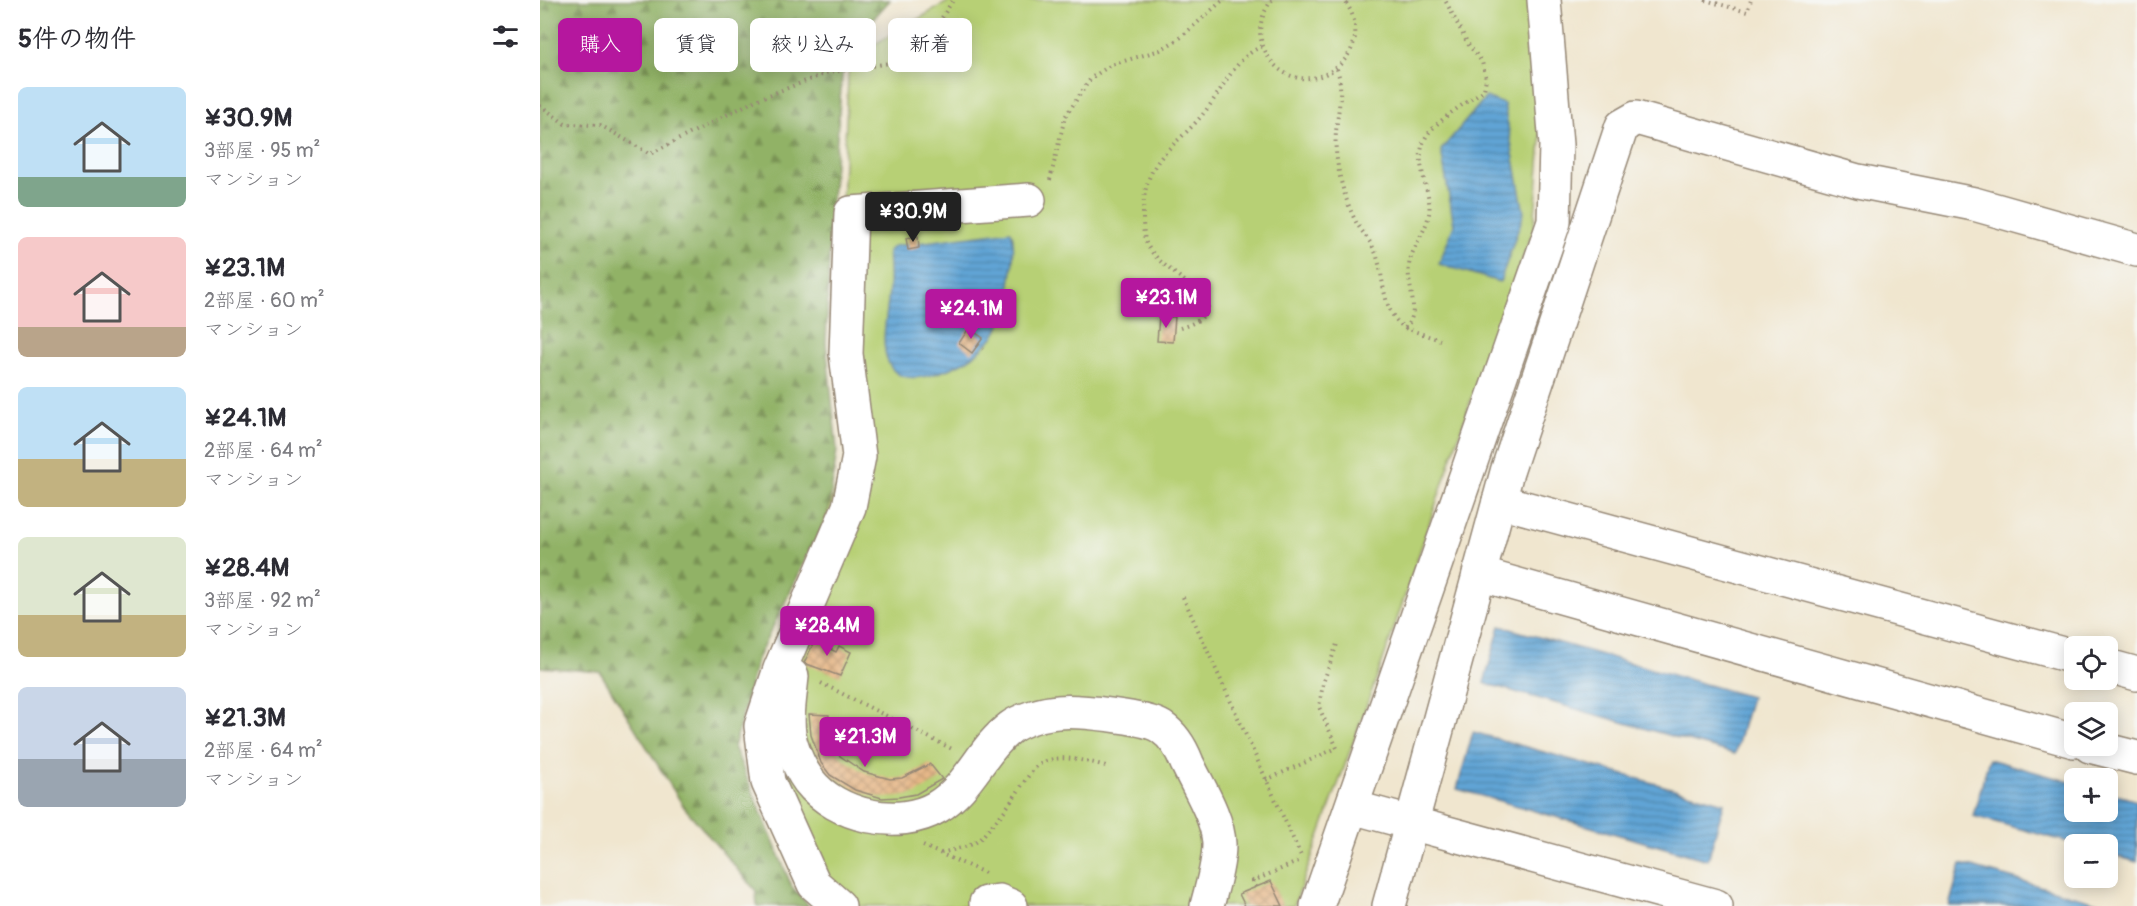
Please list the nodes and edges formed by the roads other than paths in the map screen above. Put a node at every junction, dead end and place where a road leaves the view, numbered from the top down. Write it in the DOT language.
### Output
graph roads {
  1 [pos="1544,0"];
  2 [pos="1029,200"];
  3 [pos="2137,250"];
  4 [pos="1499,501"];
  5 [pos="1479,574"];
  6 [pos="2064,654"];
  7 [pos="2118,669"];
  8 [pos="786,673"];
  9 [pos="2137,674"];
  10 [pos="2064,738"];
  11 [pos="2118,753"];
  12 [pos="2137,758"];
  13 [pos="1352,807"];
  14 [pos="1412,822"];
  15 [pos="1316,881"];
  16 [pos="838,906"];
  17 [pos="1207,906"];
  18 [pos="1389,906"];
  19 [pos="1716,906"];
  1 -- 13 [label="street"];
  2 -- 8 [label="street"];
  3 -- 4 [label="street"];
  4 -- 5 [label="street"];
  4 -- 6 [label="street"];
  5 -- 10 [label="street"];
  5 -- 14 [label="street"];
  7 -- 9 [label="street"];
  8 -- 16 [label="street"];
  8 -- 17 [label="street"];
  11 -- 12 [label="street"];
  13 -- 14 [label="street"];
  13 -- 15 [label="street"];
  14 -- 18 [label="street"];
  14 -- 19 [label="street"];
}
